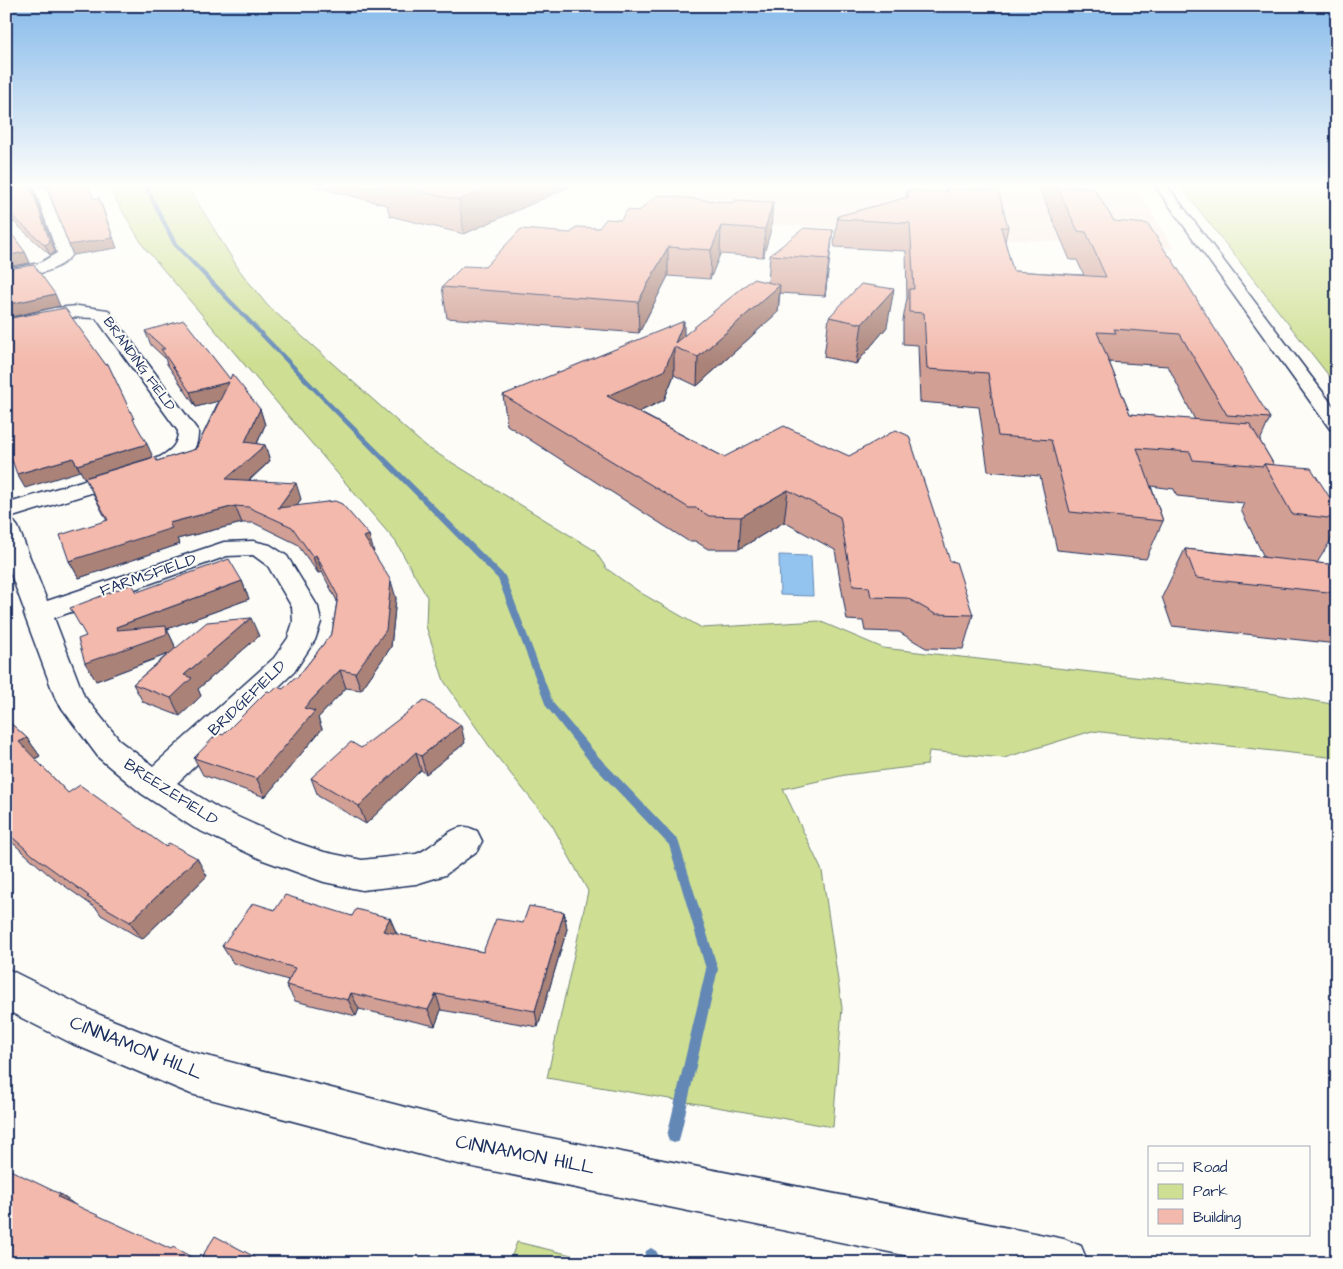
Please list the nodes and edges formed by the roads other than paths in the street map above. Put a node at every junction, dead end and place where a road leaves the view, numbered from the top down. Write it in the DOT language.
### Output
graph roads {
  1 [pos="63,246"];
  2 [pos="1206,246"];
  3 [pos="6,274"];
  4 [pos="6,325"];
  5 [pos="1337,425"];
  6 [pos="6,512"];
  7 [pos="6,527"];
  8 [pos="261,550"];
  9 [pos="37,614"];
  10 [pos="154,784"];
  11 [pos="465,841"];
  12 [pos="6,987"];
  13 [pos="1064,1263"];
  1 -- 3 [label="street"];
  2 -- 5 [label="street"];
  4 -- 6 [label="street, BRANDING FIELD"];
  7 -- 9 [label="street, BREEZEFIELD"];
  8 -- 9 [label="street, FARMSFIELD"];
  8 -- 10 [label="street, BRIDGEFIELD"];
  9 -- 10 [label="street, BREEZEFIELD"];
  10 -- 11 [label="street, BREEZEFIELD"];
  12 -- 13 [label="street, CINNAMON HILL"];
}
